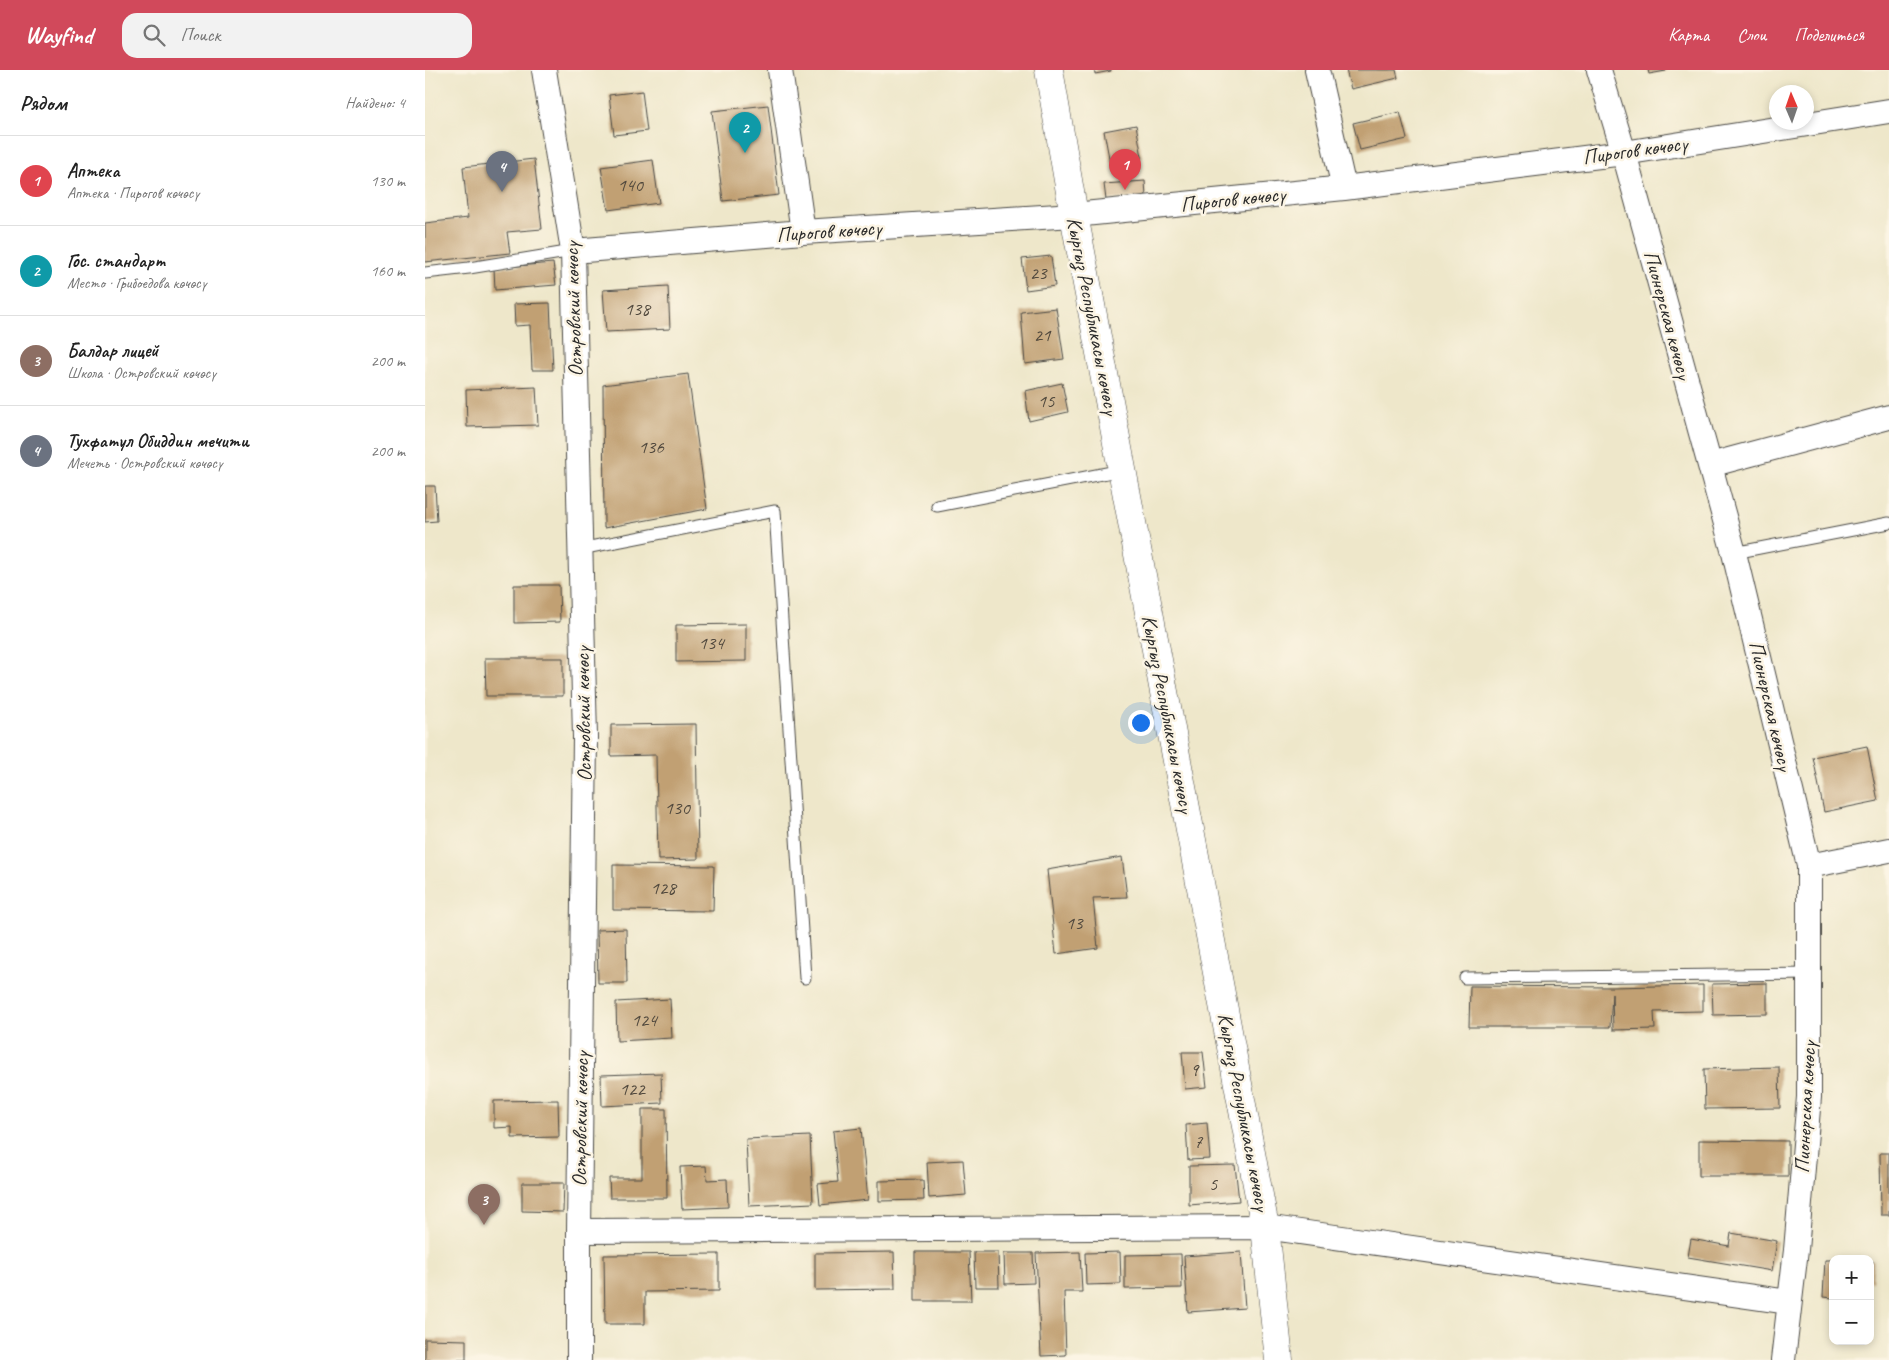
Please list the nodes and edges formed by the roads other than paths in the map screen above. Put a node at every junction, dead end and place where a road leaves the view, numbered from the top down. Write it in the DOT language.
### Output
graph roads {
  1 [pos="544,70"];
  2 [pos="780,70"];
  3 [pos="1049,70"];
  4 [pos="1317,70"];
  5 [pos="1599,70"];
  6 [pos="1889,111"];
  7 [pos="1624,153"];
  8 [pos="1344,188"];
  9 [pos="1074,215"];
  10 [pos="803,232"];
  11 [pos="573,251"];
  12 [pos="425,272"];
  13 [pos="1889,417"];
  14 [pos="1710,465"];
  15 [pos="1122,470"];
  16 [pos="937,506"];
  17 [pos="1889,523"];
  18 [pos="580,549"];
  19 [pos="1734,553"];
  20 [pos="1889,850"];
  21 [pos="1809,866"];
  22 [pos="1809,974"];
  23 [pos="805,978"];
  24 [pos="1465,978"];
  25 [pos="1265,1227"];
  26 [pos="579,1231"];
  27 [pos="1789,1302"];
  28 [pos="579,1360"];
  29 [pos="1279,1360"];
  30 [pos="1783,1360"];
  1 -- 11 [label="street, Островский көчөсү"];
  2 -- 10 [label="street"];
  3 -- 9 [label="main road, Кыргыз Республикасы көчөсү"];
  4 -- 8 [label="street"];
  5 -- 7 [label="street, Пионерская көчөсү"];
  6 -- 7 [label="street, Пирогов көчөсү"];
  7 -- 8 [label="street, Пирогов көчөсү"];
  7 -- 14 [label="street, Пионерская көчөсү"];
  8 -- 9 [label="street, Пирогов көчөсү"];
  9 -- 10 [label="street, Пирогов көчөсү"];
  9 -- 15 [label="main road, Кыргыз Республикасы көчөсү"];
  10 -- 11 [label="street, Пирогов көчөсү"];
  11 -- 12 [label="lane"];
  11 -- 18 [label="street, Островский көчөсү"];
  13 -- 14 [label="street"];
  14 -- 19 [label="street, Пионерская көчөсү"];
  15 -- 16 [label="lane"];
  15 -- 25 [label="main road, Кыргыз Республикасы көчөсү"];
  17 -- 19 [label="lane"];
  18 -- 23 [label="lane"];
  18 -- 26 [label="street, Островский көчөсү"];
  19 -- 21 [label="street, Пионерская көчөсү"];
  20 -- 21 [label="street"];
  21 -- 22 [label="street, Пионерская көчөсү"];
  22 -- 24 [label="lane"];
  22 -- 27 [label="street, Пионерская көчөсү"];
  25 -- 26 [label="street"];
  25 -- 27 [label="street"];
  25 -- 29 [label="main road, Кыргыз Республикасы көчөсү"];
  26 -- 28 [label="street, Островский көчөсү"];
  27 -- 30 [label="street, Пионерская көчөсү"];
}
